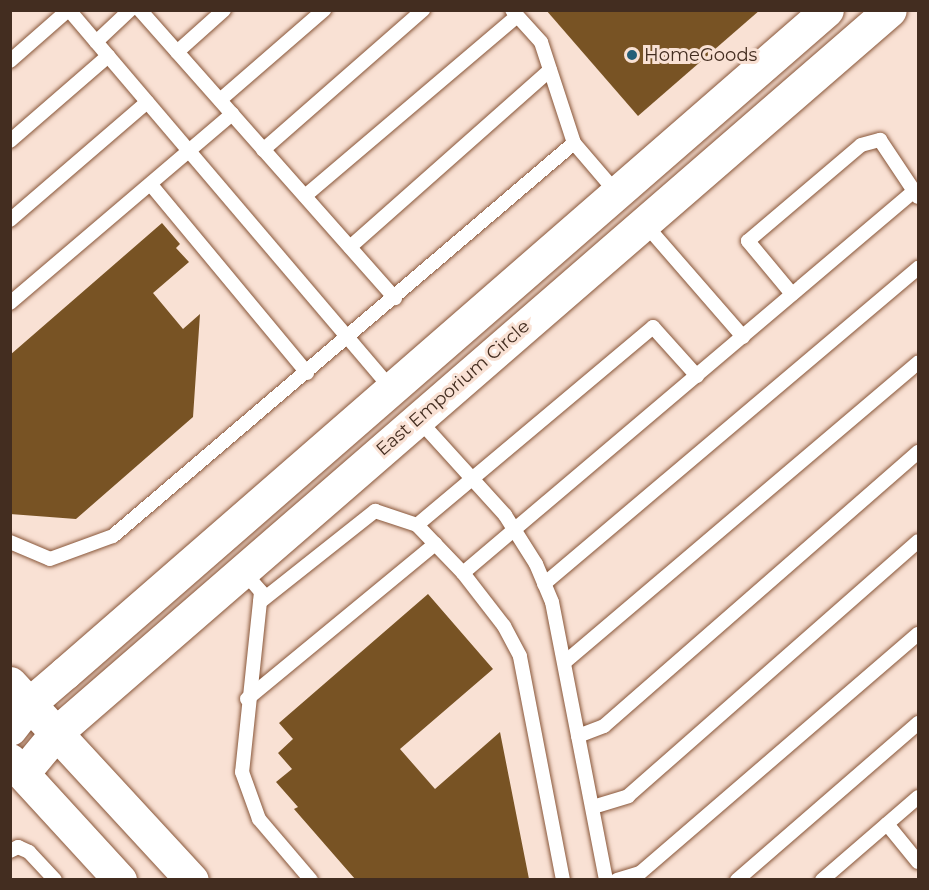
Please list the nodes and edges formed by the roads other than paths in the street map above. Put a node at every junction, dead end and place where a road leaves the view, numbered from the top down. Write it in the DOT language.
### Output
graph roads {
  1 [pos="69,10"];
  2 [pos="130,10"];
  3 [pos="140,10"];
  4 [pos="224,10"];
  5 [pos="324,10"];
  6 [pos="423,10"];
  7 [pos="827,10"];
  8 [pos="890,10"];
  9 [pos="514,13"];
  10 [pos="96,42"];
  11 [pos="177,52"];
  12 [pos="108,56"];
  13 [pos="10,61"];
  14 [pos="550,70"];
  15 [pos="220,100"];
  16 [pos="147,102"];
  17 [pos="232,114"];
  18 [pos="10,141"];
  19 [pos="574,143"];
  20 [pos="263,150"];
  21 [pos="190,152"];
  22 [pos="152,186"];
  23 [pos="616,192"];
  24 [pos="916,194"];
  25 [pos="305,196"];
  26 [pos="10,220"];
  27 [pos="644,224"];
  28 [pos="350,247"];
  29 [pos="918,268"];
  30 [pos="792,294"];
  31 [pos="395,298"];
  32 [pos="10,303"];
  33 [pos="743,337"];
  34 [pos="349,338"];
  35 [pos="918,363"];
  36 [pos="307,373"];
  37 [pos="697,376"];
  38 [pos="390,387"];
  39 [pos="418,419"];
  40 [pos="918,452"];
  41 [pos="472,478"];
  42 [pos="417,525"];
  43 [pos="517,531"];
  44 [pos="10,542"];
  45 [pos="918,542"];
  46 [pos="435,544"];
  47 [pos="243,571"];
  48 [pos="463,573"];
  49 [pos="544,584"];
  50 [pos="260,602"];
  51 [pos="918,634"];
  52 [pos="566,662"];
  53 [pos="20,693"];
  54 [pos="247,699"];
  55 [pos="918,723"];
  56 [pos="10,729"];
  57 [pos="57,732"];
  58 [pos="578,736"];
  59 [pos="17,766"];
  60 [pos="918,797"];
  61 [pos="593,807"];
  62 [pos="887,824"];
  63 [pos="10,850"];
  64 [pos="918,862"];
  65 [pos="55,879"];
  66 [pos="120,879"];
  67 [pos="192,879"];
  68 [pos="311,879"];
  69 [pos="563,879"];
  70 [pos="606,879"];
  71 [pos="617,879"];
  72 [pos="737,879"];
  73 [pos="822,879"];
  1 -- 10 [label="lane"];
  1 -- 13 [label="lane"];
  2 -- 10 [label="lane"];
  3 -- 11 [label="lane"];
  4 -- 11 [label="lane"];
  5 -- 15 [label="lane"];
  6 -- 20 [label="lane"];
  7 -- 23 [label="street"];
  8 -- 27 [label="street, East Emporium Circle"];
  9 -- 14 [label="lane"];
  9 -- 25 [label="lane"];
  10 -- 12 [label="lane"];
  11 -- 15 [label="lane"];
  12 -- 16 [label="lane"];
  12 -- 18 [label="lane"];
  14 -- 19 [label="lane"];
  14 -- 28 [label="lane"];
  15 -- 17 [label="lane"];
  16 -- 21 [label="lane"];
  16 -- 26 [label="lane"];
  17 -- 20 [label="lane"];
  17 -- 21 [label="lane"];
  19 -- 23 [label="lane"];
  19 -- 31 [label="lane"];
  20 -- 25 [label="lane"];
  21 -- 22 [label="lane"];
  21 -- 34 [label="lane"];
  22 -- 32 [label="lane"];
  22 -- 36 [label="lane"];
  23 -- 27 [label="street"];
  23 -- 38 [label="street"];
  24 -- 30 [label="lane"];
  24 -- 30 [label="lane"];
  25 -- 28 [label="lane"];
  27 -- 33 [label="lane"];
  27 -- 39 [label="street, East Emporium Circle"];
  28 -- 31 [label="lane"];
  29 -- 49 [label="lane"];
  30 -- 33 [label="lane"];
  31 -- 34 [label="lane"];
  33 -- 37 [label="lane"];
  34 -- 36 [label="lane"];
  34 -- 38 [label="lane"];
  35 -- 52 [label="lane"];
  36 -- 44 [label="lane"];
  37 -- 41 [label="lane"];
  37 -- 43 [label="lane"];
  38 -- 39 [label="street"];
  38 -- 53 [label="street"];
  39 -- 41 [label="lane"];
  39 -- 47 [label="street, East Emporium Circle"];
  40 -- 58 [label="lane"];
  41 -- 42 [label="lane"];
  41 -- 43 [label="lane"];
  42 -- 46 [label="lane"];
  42 -- 50 [label="lane"];
  43 -- 48 [label="lane"];
  43 -- 49 [label="lane"];
  45 -- 61 [label="lane"];
  46 -- 48 [label="lane"];
  46 -- 54 [label="lane"];
  47 -- 50 [label="lane"];
  47 -- 57 [label="street, East Emporium Circle"];
  48 -- 69 [label="lane"];
  49 -- 52 [label="lane"];
  50 -- 54 [label="lane"];
  51 -- 71 [label="lane"];
  52 -- 58 [label="lane"];
  53 -- 56 [label="street"];
  53 -- 57 [label="street"];
  54 -- 68 [label="lane"];
  55 -- 72 [label="lane"];
  57 -- 59 [label="street, East Emporium Circle"];
  57 -- 67 [label="street"];
  58 -- 61 [label="lane"];
  59 -- 66 [label="street"];
  60 -- 62 [label="lane"];
  61 -- 70 [label="lane"];
  62 -- 64 [label="lane"];
  62 -- 73 [label="lane"];
  63 -- 65 [label="lane"];
}
